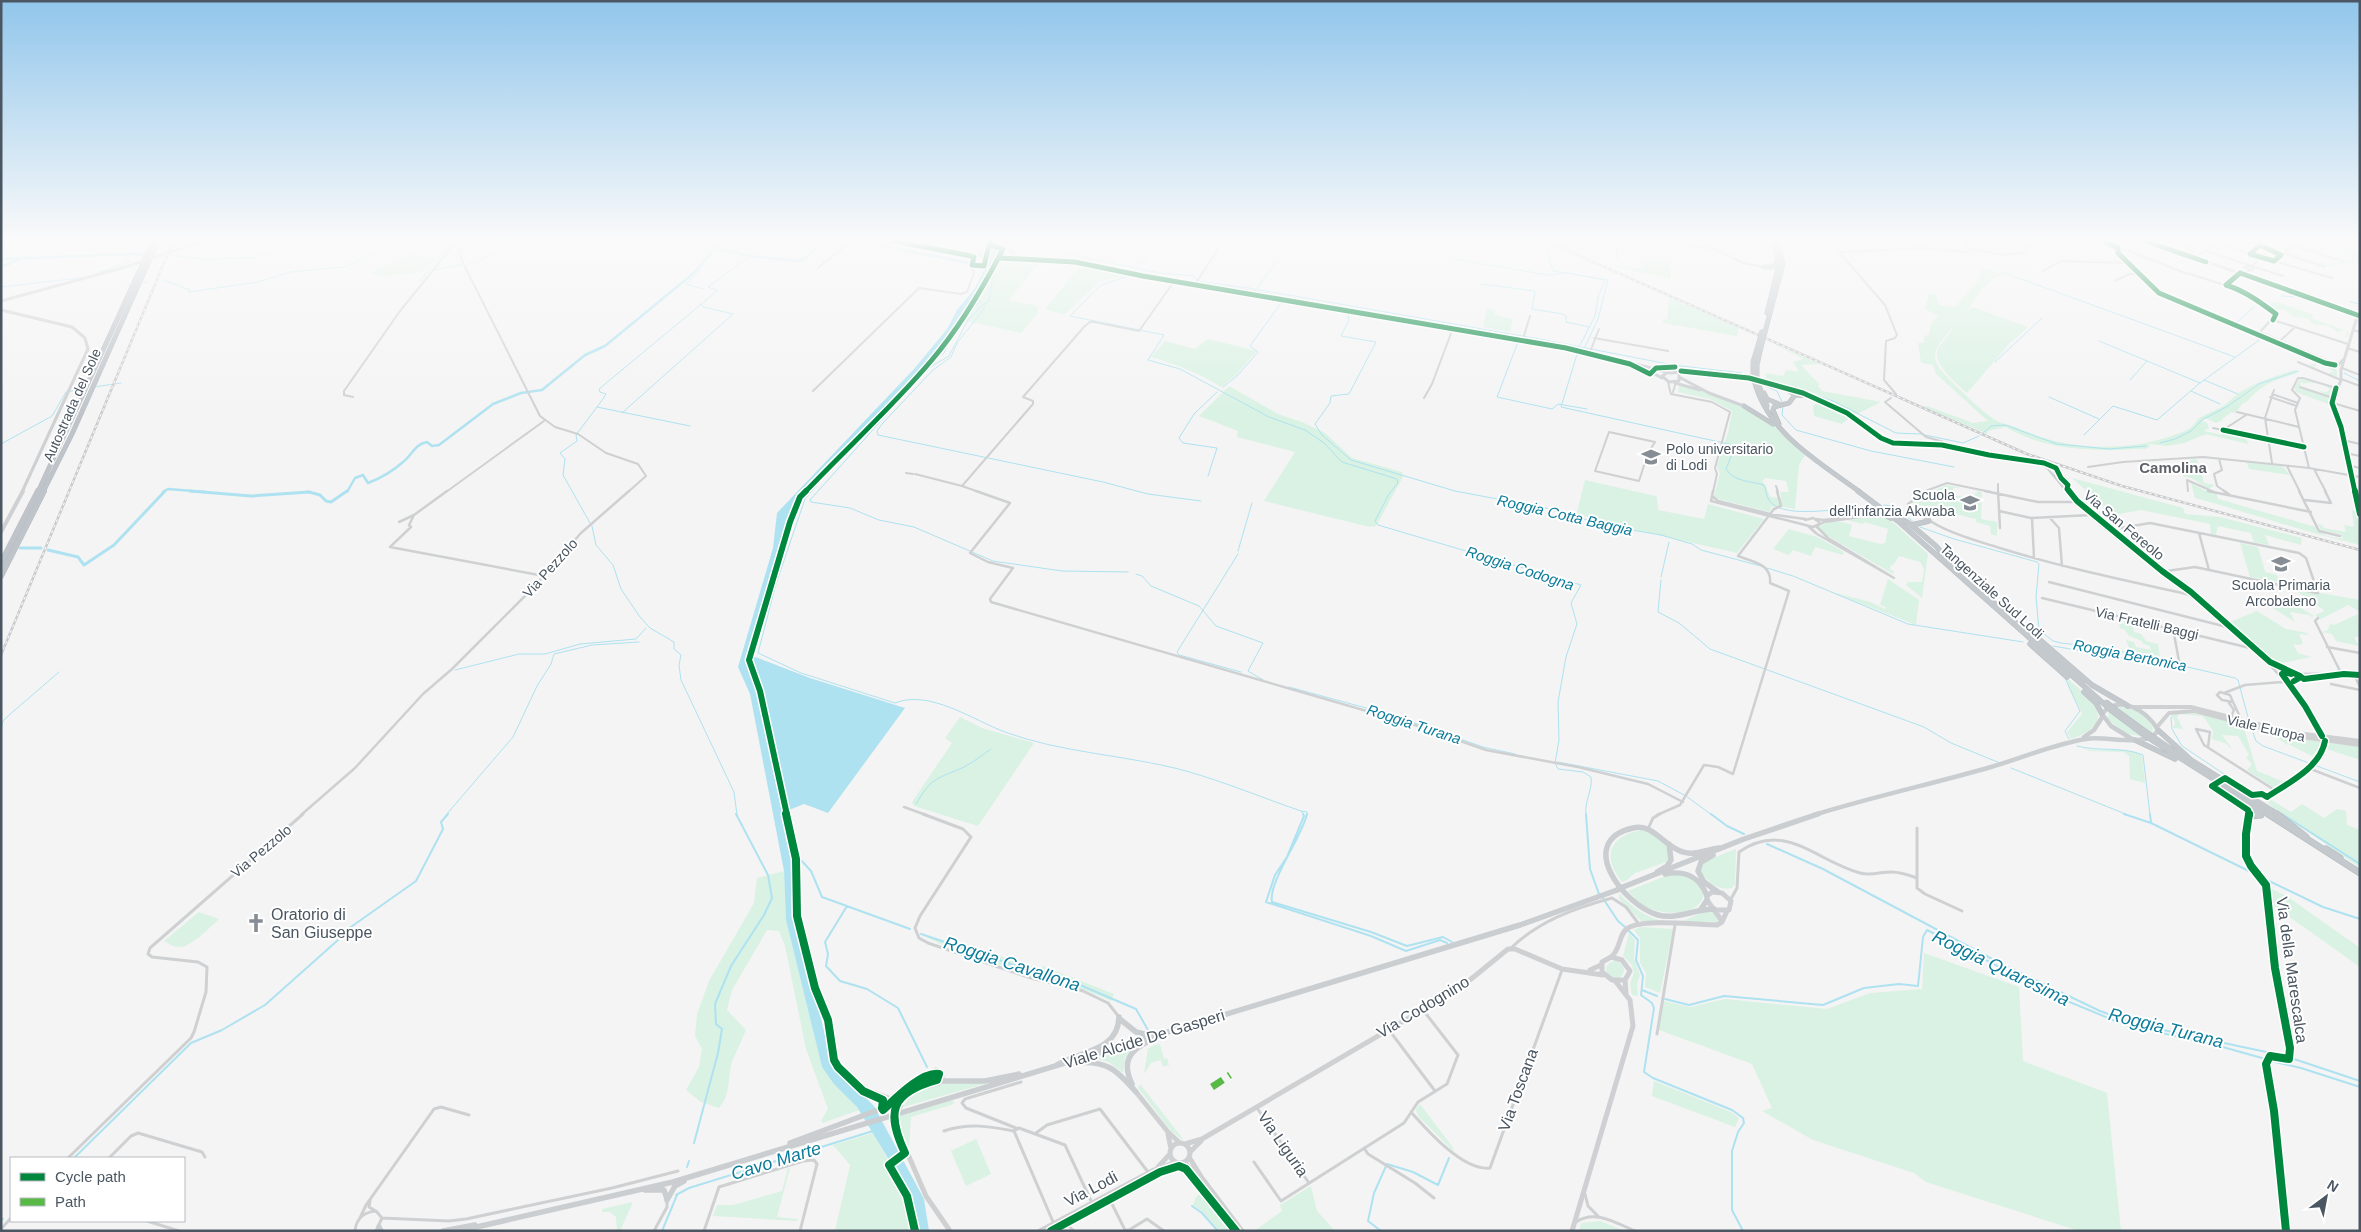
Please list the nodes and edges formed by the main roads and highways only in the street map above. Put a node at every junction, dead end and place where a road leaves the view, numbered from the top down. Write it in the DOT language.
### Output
graph roads {
  1 [pos="127,298"];
  2 [pos="133,298"];
  3 [pos="1292,298"];
  4 [pos="1771,298"];
  5 [pos="1773,298"];
  6 [pos="1764,332"];
  7 [pos="1631,362"];
  8 [pos="1681,371"];
  9 [pos="1671,373"];
  10 [pos="1679,376"];
  11 [pos="1755,379"];
  12 [pos="1665,380"];
  13 [pos="1674,384"];
  14 [pos="1759,388"];
  15 [pos="1785,388"];
  16 [pos="1709,392"];
  17 [pos="1795,395"];
  18 [pos="1812,396"];
  19 [pos="1760,399"];
  20 [pos="1783,404"];
  21 [pos="1744,406"];
  22 [pos="1780,424"];
  23 [pos="1787,437"];
  24 [pos="1858,491"];
  25 [pos="1889,511"];
  26 [pos="1928,521"];
  27 [pos="1909,526"];
  28 [pos="1916,527"];
  29 [pos="1,563"];
  30 [pos="1953,566"];
  31 [pos="1,576"];
  32 [pos="2016,625"];
  33 [pos="2130,706"];
  34 [pos="2103,715"];
  35 [pos="2158,728"];
  36 [pos="2134,739"];
  37 [pos="2078,740"];
  38 [pos="2157,742"];
  39 [pos="2241,802"];
  40 [pos="2262,816"];
  41 [pos="2306,837"];
  42 [pos="1668,843"];
  43 [pos="2311,843"];
  44 [pos="1722,848"];
  45 [pos="2360,871"];
  46 [pos="1654,875"];
  47 [pos="1720,892"];
  48 [pos="1707,898"];
  49 [pos="1701,909"];
  50 [pos="1715,910"];
  51 [pos="1727,911"];
  52 [pos="1722,921"];
  53 [pos="1619,948"];
  54 [pos="1611,957"];
  55 [pos="1622,960"];
  56 [pos="1625,980"];
  57 [pos="1616,982"];
  58 [pos="1626,992"];
  59 [pos="1164,1034"];
  60 [pos="1157,1036"];
  61 [pos="1061,1065"];
  62 [pos="1054,1067"];
  63 [pos="1028,1074"];
  64 [pos="940,1081"];
  65 [pos="892,1098"];
  66 [pos="766,1153"];
  67 [pos="712,1170"];
  68 [pos="644,1189"];
  69 [pos="484,1226"];
  70 [pos="1573,1228"];
  71 [pos="461,1230"];
  72 [pos="443,1231"];
  1 -- 29 [label="highway, Autostrada del Sole"];
  2 -- 31 [label="highway, Autostrada del Sole"];
  3 -- 7 [label="main road"];
  4 -- 6 [label="highway"];
  5 -- 6 [label="highway"];
  6 -- 11 [label="highway, bridge"];
  7 -- 9 [label="main road"];
  7 -- 12 [label="main road"];
  8 -- 9 [label="main road"];
  8 -- 10 [label="main road"];
  8 -- 15 [label="main road"];
  9 -- 10 [label="main road"];
  9 -- 12 [label="main road"];
  10 -- 13 [label="main road"];
  10 -- 16 [label="main road"];
  11 -- 14 [label="highway"];
  11 -- 19 [label="highway, Tangenziale Sud Lodi"];
  12 -- 13 [label="main road"];
  13 -- 16 [label="main road"];
  14 -- 20 [label="highway"];
  14 -- 22 [label="highway"];
  15 -- 17 [label="highway"];
  16 -- 21 [label="main road"];
  17 -- 18 [label="highway"];
  17 -- 20 [label="highway"];
  19 -- 21 [label="highway"];
  19 -- 23 [label="highway, Tangenziale Sud Lodi"];
  20 -- 22 [label="highway"];
  21 -- 23 [label="highway"];
  22 -- 25 [label="highway"];
  23 -- 24 [label="highway, Tangenziale Sud Lodi"];
  24 -- 27 [label="highway, Tangenziale Sud Lodi"];
  24 -- 27 [label="highway"];
  25 -- 27 [label="highway"];
  25 -- 30 [label="highway"];
  26 -- 28 [label="highway"];
  27 -- 28 [label="highway"];
  27 -- 32 [label="highway, Tangenziale Sud Lodi"];
  28 -- 30 [label="highway"];
  30 -- 32 [label="highway"];
  32 -- 33 [label="highway"];
  32 -- 34 [label="highway"];
  32 -- 38 [label="highway, Tangenziale Sud Lodi, bridge"];
  33 -- 34 [label="main road"];
  33 -- 35 [label="main road"];
  34 -- 36 [label="main road"];
  34 -- 37 [label="main road"];
  35 -- 36 [label="main road"];
  35 -- 41 [label="highway"];
  36 -- 37 [label="main road"];
  36 -- 39 [label="highway"];
  37 -- 44 [label="main road"];
  38 -- 41 [label="highway, Tangenziale Sud Lodi"];
  38 -- 43 [label="highway, Tangenziale Sud Lodi"];
  39 -- 40 [label="highway"];
  39 -- 40 [label="highway"];
  40 -- 43 [label="highway"];
  41 -- 45 [label="highway, Tangenziale Sud Lodi"];
  42 -- 44 [label="main road"];
  42 -- 46 [label="main road"];
  42 -- 49 [label="main road"];
  43 -- 45 [label="highway, Tangenziale Sud Lodi"];
  44 -- 46 [label="main road, Viale Alcide De Gasperi"];
  44 -- 47 [label="main road"];
  46 -- 48 [label="main road"];
  46 -- 59 [label="main road, Viale Alcide De Gasperi, bridge"];
  47 -- 48 [label="main road"];
  47 -- 51 [label="main road"];
  48 -- 49 [label="main road"];
  48 -- 50 [label="main road"];
  49 -- 50 [label="main road"];
  50 -- 51 [label="main road"];
  50 -- 52 [label="main road"];
  51 -- 52 [label="main road"];
  52 -- 53 [label="main road"];
  53 -- 54 [label="main road"];
  53 -- 55 [label="main road"];
  54 -- 55 [label="main road"];
  54 -- 57 [label="main road"];
  55 -- 56 [label="main road"];
  56 -- 57 [label="main road"];
  56 -- 58 [label="main road"];
  57 -- 58 [label="main road"];
  58 -- 70 [label="main road"];
  59 -- 60 [label="main road, Viale Alcide De Gasperi"];
  59 -- 61 [label="main road"];
  60 -- 61 [label="main road, Viale Alcide De Gasperi"];
  60 -- 62 [label="main road"];
  61 -- 62 [label="main road, Viale Alcide De Gasperi"];
  62 -- 63 [label="main road, Viale Alcide De Gasperi"];
  63 -- 64 [label="main road"];
  63 -- 66 [label="main road, Viale Alcide De Gasperi"];
  65 -- 66 [label="main road"];
  66 -- 67 [label="main road, Viale Alcide De Gasperi"];
  67 -- 68 [label="main road, Viale Alcide De Gasperi"];
  67 -- 68 [label="main road"];
  68 -- 69 [label="main road, Viale Alcide De Gasperi"];
  69 -- 71 [label="main road"];
  69 -- 72 [label="main road"];
}
